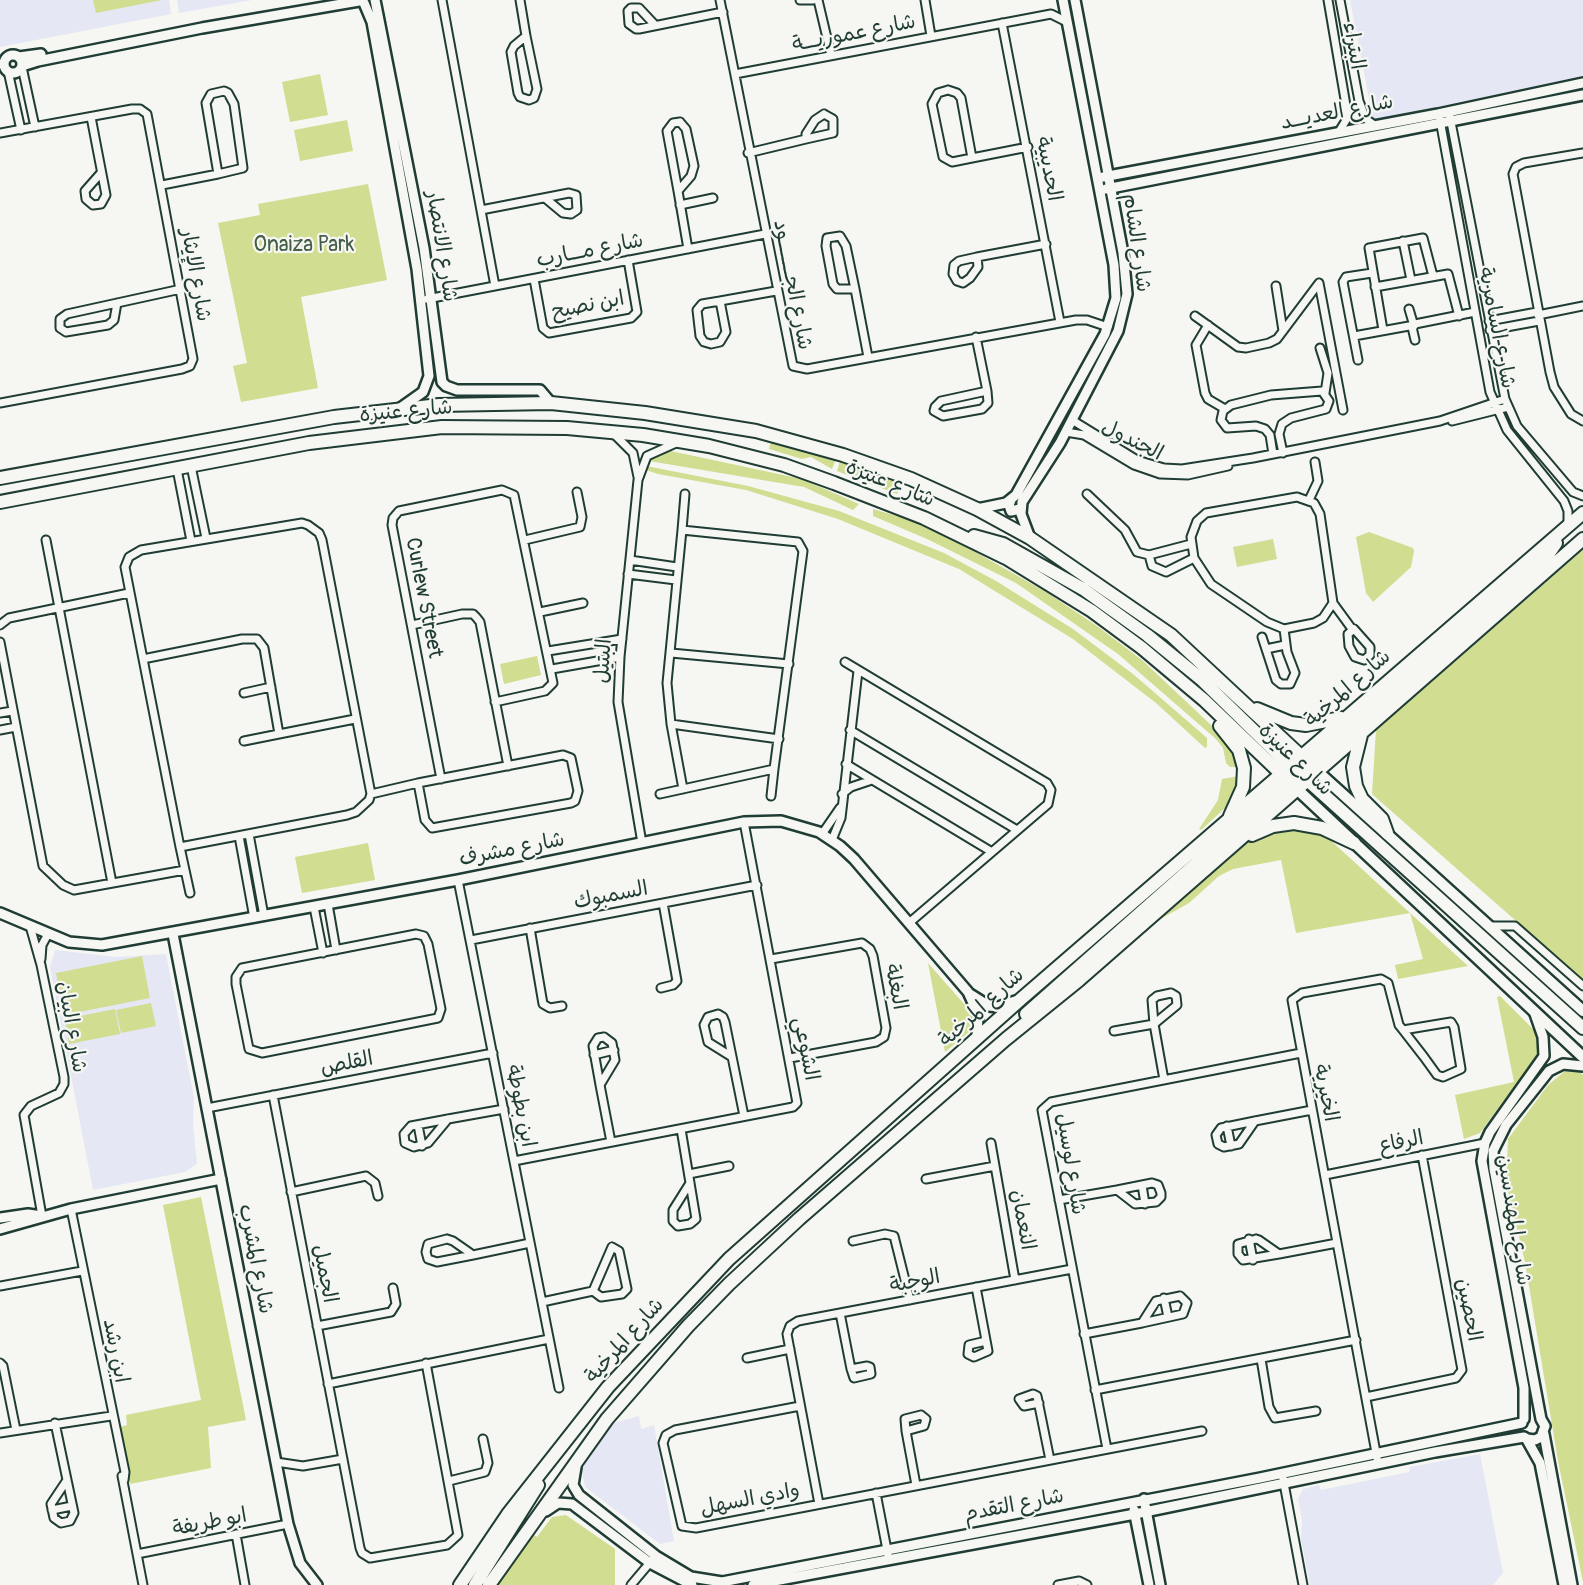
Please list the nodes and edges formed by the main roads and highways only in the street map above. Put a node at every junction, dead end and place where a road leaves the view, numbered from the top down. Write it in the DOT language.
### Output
graph roads {
  1 [pos="0,478"];
  2 [pos="0,502"];
  3 [pos="1583,513"];
  4 [pos="1564,530"];
  5 [pos="967,537"];
  6 [pos="1583,539"];
  7 [pos="1204,700"];
  8 [pos="1248,705"];
  9 [pos="1347,716"];
  10 [pos="1361,735"];
  11 [pos="1299,773"];
  12 [pos="1229,819"];
  13 [pos="1387,833"];
  14 [pos="1238,842"];
  15 [pos="1354,843"];
  16 [pos="1583,1011"];
  17 [pos="1583,1028"];
  18 [pos="1006,1039"];
  19 [pos="1583,1057"];
  20 [pos="543,1467"];
  21 [pos="460,1585"];
  22 [pos="475,1585"];
  23 [pos="489,1585"];
  1 -- 8 [label="highway, شارع عنيزة"];
  2 -- 5 [label="highway, شارع عنيزة"];
  3 -- 4 [label="highway, شارع المرخية"];
  4 -- 9 [label="highway, شارع المرخية"];
  4 -- 11 [label="highway"];
  5 -- 7 [label="highway, شارع عنيزة"];
  5 -- 11 [label="highway"];
  6 -- 10 [label="highway, شارع المرخية"];
  7 -- 11 [label="highway, شارع عنيزة"];
  7 -- 12 [label="highway"];
  8 -- 9 [label="highway"];
  8 -- 11 [label="highway, شارع عنيزة"];
  9 -- 11 [label="highway, شارع المرخية"];
  10 -- 11 [label="highway, شارع المرخية"];
  10 -- 13 [label="highway"];
  11 -- 12 [label="highway, شارع المرخية"];
  11 -- 13 [label="main road, شارع عنيزة"];
  11 -- 14 [label="highway, شارع المرخية"];
  11 -- 15 [label="main road, شارع عنيزة"];
  11 -- 17 [label="highway"];
  11 -- 18 [label="highway"];
  12 -- 20 [label="highway, شارع المرخية"];
  13 -- 16 [label="main road, شارع عنيزة"];
  14 -- 15 [label="highway"];
  14 -- 18 [label="highway, شارع المرخية"];
  15 -- 19 [label="main road, شارع عنيزة"];
  18 -- 23 [label="highway, شارع المرخية"];
  20 -- 21 [label="highway, شارع المرخية"];
  20 -- 22 [label="highway"];
}
